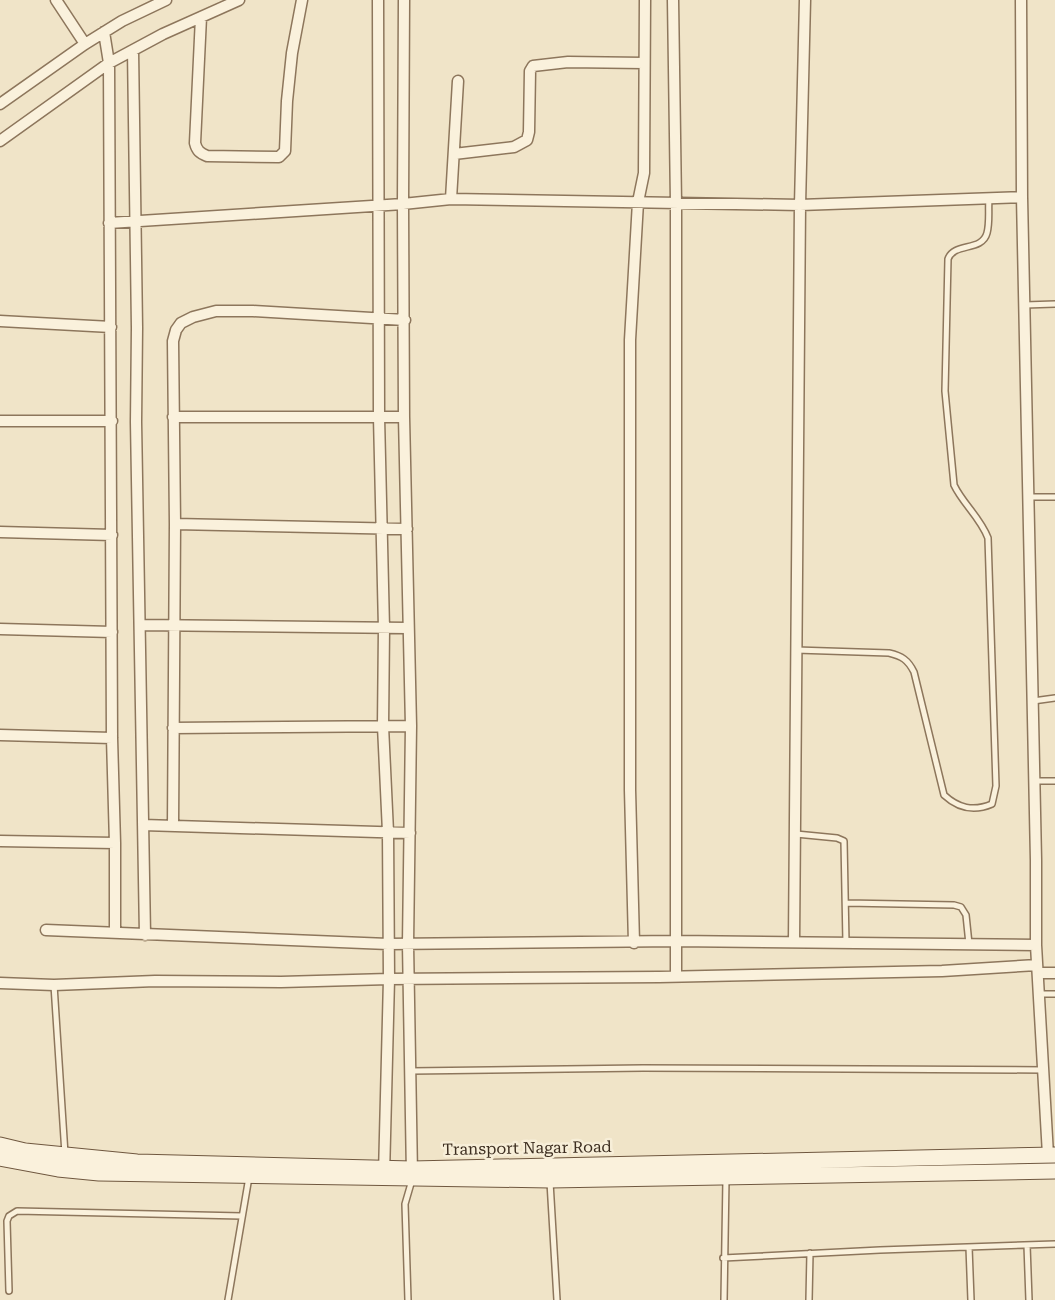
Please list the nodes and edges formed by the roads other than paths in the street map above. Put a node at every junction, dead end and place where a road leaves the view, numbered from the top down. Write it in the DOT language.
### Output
graph roads {
  1 [pos="56,0"];
  2 [pos="166,0"];
  3 [pos="239,0"];
  4 [pos="302,0"];
  5 [pos="378,0"];
  6 [pos="404,0"];
  7 [pos="645,0"];
  8 [pos="673,0"];
  9 [pos="805,0"];
  10 [pos="1021,0"];
  11 [pos="201,17"];
  12 [pos="104,32"];
  13 [pos="85,44"];
  14 [pos="133,50"];
  15 [pos="109,63"];
  16 [pos="644,63"];
  17 [pos="458,81"];
  18 [pos="0,104"];
  19 [pos="0,141"];
  20 [pos="454,154"];
  21 [pos="1022,196"];
  22 [pos="989,198"];
  23 [pos="452,199"];
  24 [pos="638,202"];
  25 [pos="676,203"];
  26 [pos="403,204"];
  27 [pos="378,205"];
  28 [pos="800,206"];
  29 [pos="135,222"];
  30 [pos="109,223"];
  31 [pos="1055,304"];
  32 [pos="1025,305"];
  33 [pos="379,319"];
  34 [pos="405,320"];
  35 [pos="0,321"];
  36 [pos="111,327"];
  37 [pos="173,417"];
  38 [pos="379,417"];
  39 [pos="404,417"];
  40 [pos="0,421"];
  41 [pos="112,421"];
  42 [pos="1029,497"];
  43 [pos="1055,497"];
  44 [pos="175,524"];
  45 [pos="383,528"];
  46 [pos="407,529"];
  47 [pos="0,532"];
  48 [pos="112,535"];
  49 [pos="140,625"];
  50 [pos="175,626"];
  51 [pos="384,628"];
  52 [pos="407,628"];
  53 [pos="0,629"];
  54 [pos="111,632"];
  55 [pos="796,650"];
  56 [pos="1055,699"];
  57 [pos="1033,701"];
  58 [pos="383,726"];
  59 [pos="411,726"];
  60 [pos="173,729"];
  61 [pos="0,735"];
  62 [pos="112,738"];
  63 [pos="1035,781"];
  64 [pos="1055,781"];
  65 [pos="143,825"];
  66 [pos="173,826"];
  67 [pos="388,832"];
  68 [pos="410,833"];
  69 [pos="795,834"];
  70 [pos="0,841"];
  71 [pos="115,843"];
  72 [pos="846,903"];
  73 [pos="46,930"];
  74 [pos="115,933"];
  75 [pos="145,935"];
  76 [pos="676,941"];
  77 [pos="794,942"];
  78 [pos="634,943"];
  79 [pos="846,943"];
  80 [pos="388,944"];
  81 [pos="408,944"];
  82 [pos="969,944"];
  83 [pos="1036,945"];
  84 [pos="1037,969"];
  85 [pos="1055,973"];
  86 [pos="675,977"];
  87 [pos="389,978"];
  88 [pos="409,979"];
  89 [pos="0,982"];
  90 [pos="54,985"];
  91 [pos="1039,994"];
  92 [pos="1055,994"];
  93 [pos="1043,1070"];
  94 [pos="411,1071"];
  95 [pos="0,1145"];
  96 [pos="1051,1155"];
  97 [pos="65,1156"];
  98 [pos="0,1158"];
  99 [pos="1055,1171"];
  100 [pos="384,1173"];
  101 [pos="412,1174"];
  102 [pos="249,1176"];
  103 [pos="726,1177"];
  104 [pos="550,1180"];
  105 [pos="242,1216"];
  106 [pos="1055,1244"];
  107 [pos="1027,1245"];
  108 [pos="969,1246"];
  109 [pos="810,1253"];
  110 [pos="723,1258"];
  111 [pos="9,1291"];
  112 [pos="228,1300"];
  113 [pos="408,1300"];
  114 [pos="557,1300"];
  115 [pos="724,1300"];
  116 [pos="809,1300"];
  117 [pos="970,1300"];
  118 [pos="1029,1300"];
  1 -- 13 [label="street"];
  2 -- 12 [label="street"];
  3 -- 11 [label="street"];
  4 -- 11 [label="street"];
  5 -- 27 [label="street"];
  6 -- 26 [label="street"];
  7 -- 16 [label="street"];
  8 -- 25 [label="street"];
  9 -- 28 [label="street"];
  10 -- 21 [label="street"];
  11 -- 14 [label="street"];
  12 -- 13 [label="street"];
  12 -- 15 [label="street"];
  13 -- 18 [label="street"];
  14 -- 15 [label="street"];
  14 -- 29 [label="street"];
  15 -- 19 [label="street"];
  15 -- 30 [label="street"];
  16 -- 20 [label="street"];
  16 -- 24 [label="street"];
  17 -- 20 [label="street"];
  20 -- 23 [label="street"];
  21 -- 22 [label="street"];
  21 -- 32 [label="street"];
  22 -- 28 [label="street"];
  22 -- 55 [label="lane"];
  23 -- 24 [label="street"];
  23 -- 26 [label="street"];
  24 -- 25 [label="street"];
  24 -- 78 [label="street"];
  25 -- 28 [label="street"];
  25 -- 76 [label="street"];
  26 -- 27 [label="street"];
  26 -- 34 [label="street"];
  27 -- 29 [label="street"];
  27 -- 33 [label="street"];
  28 -- 55 [label="street"];
  29 -- 30 [label="street"];
  29 -- 49 [label="street"];
  30 -- 36 [label="street"];
  31 -- 32 [label="lane"];
  32 -- 42 [label="street"];
  33 -- 34 [label="street"];
  33 -- 37 [label="street"];
  33 -- 38 [label="street"];
  34 -- 39 [label="street"];
  35 -- 36 [label="street"];
  36 -- 41 [label="street"];
  37 -- 38 [label="street"];
  37 -- 44 [label="street"];
  38 -- 39 [label="street"];
  38 -- 45 [label="street"];
  39 -- 46 [label="street"];
  40 -- 41 [label="street"];
  41 -- 48 [label="street"];
  42 -- 43 [label="lane"];
  42 -- 57 [label="street"];
  44 -- 45 [label="street"];
  44 -- 50 [label="street"];
  45 -- 46 [label="street"];
  45 -- 51 [label="street"];
  46 -- 52 [label="street"];
  47 -- 48 [label="street"];
  48 -- 54 [label="street"];
  49 -- 50 [label="street"];
  49 -- 65 [label="street"];
  50 -- 51 [label="street"];
  50 -- 60 [label="street"];
  51 -- 52 [label="street"];
  51 -- 58 [label="street"];
  52 -- 59 [label="street"];
  53 -- 54 [label="street"];
  54 -- 62 [label="street"];
  55 -- 69 [label="street"];
  56 -- 57 [label="lane"];
  57 -- 63 [label="street"];
  58 -- 59 [label="street"];
  58 -- 60 [label="street"];
  58 -- 67 [label="street"];
  59 -- 68 [label="street"];
  60 -- 66 [label="street"];
  61 -- 62 [label="street"];
  62 -- 71 [label="street"];
  63 -- 64 [label="lane"];
  63 -- 83 [label="street"];
  65 -- 66 [label="street"];
  65 -- 75 [label="street"];
  66 -- 67 [label="street"];
  67 -- 68 [label="street"];
  67 -- 80 [label="street"];
  68 -- 81 [label="street"];
  69 -- 72 [label="lane"];
  69 -- 77 [label="street"];
  70 -- 71 [label="street"];
  71 -- 74 [label="street"];
  72 -- 79 [label="lane"];
  72 -- 82 [label="lane"];
  73 -- 74 [label="street"];
  74 -- 75 [label="street"];
  75 -- 80 [label="street"];
  76 -- 77 [label="street"];
  76 -- 78 [label="street"];
  76 -- 86 [label="street"];
  77 -- 79 [label="street"];
  78 -- 81 [label="street"];
  79 -- 82 [label="street"];
  80 -- 81 [label="street"];
  80 -- 87 [label="street"];
  81 -- 88 [label="street"];
  82 -- 83 [label="street"];
  83 -- 84 [label="street"];
  84 -- 85 [label="street"];
  84 -- 86 [label="street"];
  84 -- 91 [label="street"];
  86 -- 88 [label="street"];
  87 -- 88 [label="street"];
  87 -- 90 [label="street"];
  87 -- 100 [label="street"];
  88 -- 94 [label="street"];
  89 -- 90 [label="street"];
  90 -- 97 [label="lane"];
  91 -- 92 [label="lane"];
  91 -- 93 [label="street"];
  93 -- 94 [label="lane"];
  93 -- 96 [label="street"];
  94 -- 101 [label="street"];
  95 -- 97 [label="main road, Transport Nagar Road"];
  96 -- 101 [label="main road, Transport Nagar Road"];
  97 -- 100 [label="main road, Transport Nagar Road"];
  98 -- 102 [label="main road, Transport Nagar Road"];
  99 -- 103 [label="main road, Transport Nagar Road"];
  100 -- 101 [label="main road, Transport Nagar Road"];
  100 -- 102 [label="main road, Transport Nagar Road"];
  101 -- 104 [label="main road, Transport Nagar Road"];
  101 -- 113 [label="lane"];
  102 -- 105 [label="lane"];
  103 -- 104 [label="main road, Transport Nagar Road"];
  103 -- 110 [label="lane"];
  104 -- 114 [label="lane"];
  105 -- 111 [label="lane"];
  105 -- 112 [label="lane"];
  106 -- 107 [label="lane"];
  107 -- 108 [label="lane"];
  107 -- 118 [label="lane"];
  108 -- 109 [label="lane"];
  108 -- 117 [label="lane"];
  109 -- 110 [label="lane"];
  109 -- 116 [label="lane"];
  110 -- 115 [label="lane"];
}
